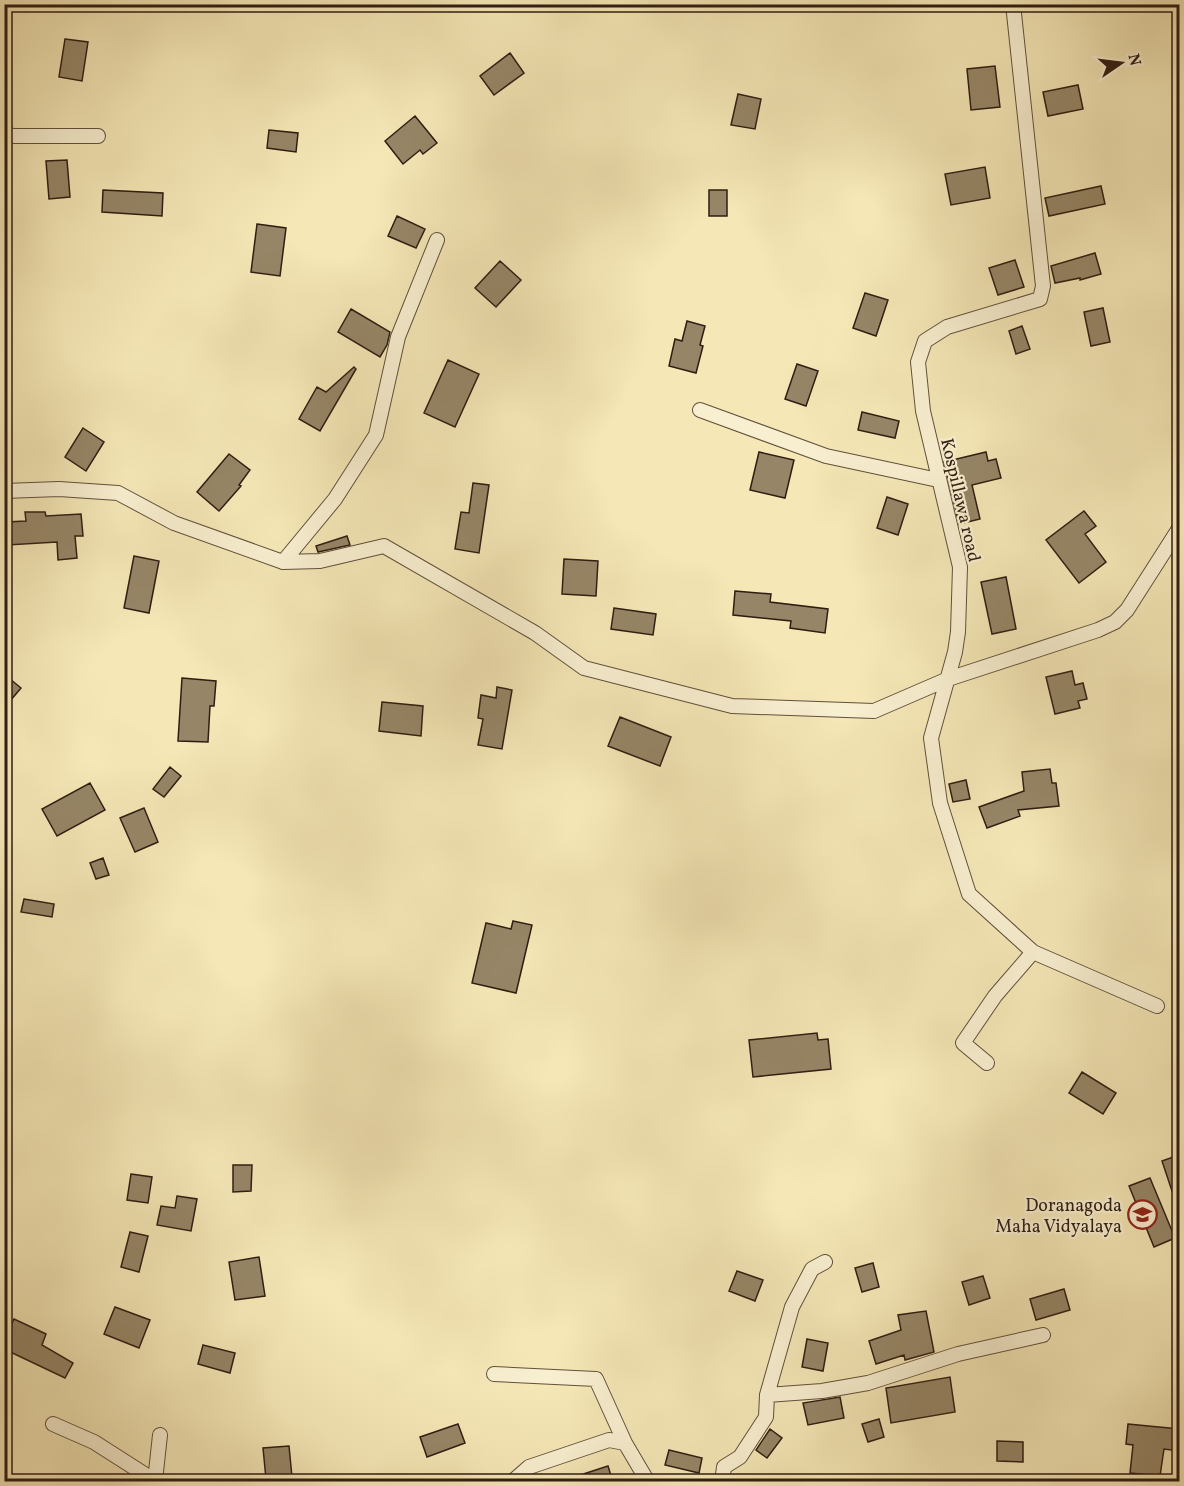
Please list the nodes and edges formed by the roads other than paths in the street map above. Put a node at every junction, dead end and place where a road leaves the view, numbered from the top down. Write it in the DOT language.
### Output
graph roads {
  1 [pos="1013,4"];
  2 [pos="4,134"];
  3 [pos="98,136"];
  4 [pos="437,240"];
  5 [pos="700,410"];
  6 [pos="938,480"];
  7 [pos="4,491"];
  8 [pos="1179,527"];
  9 [pos="283,562"];
  10 [pos="948,679"];
  11 [pos="1033,952"];
  12 [pos="1157,1006"];
  13 [pos="987,1063"];
  14 [pos="825,1262"];
  15 [pos="1043,1335"];
  16 [pos="494,1374"];
  17 [pos="767,1395"];
  18 [pos="53,1425"];
  19 [pos="160,1435"];
  20 [pos="625,1443"];
  21 [pos="512,1482"];
  22 [pos="648,1482"];
  23 [pos="722,1482"];
  1 -- 6 [label="street, Kospillawa road"];
  2 -- 3 [label="street"];
  4 -- 9 [label="street"];
  5 -- 6 [label="street"];
  6 -- 10 [label="street, Kospillawa road"];
  7 -- 9 [label="street"];
  8 -- 10 [label="street"];
  9 -- 10 [label="street"];
  10 -- 11 [label="street, Kospillawa road"];
  11 -- 12 [label="street, Kospillawa road"];
  11 -- 13 [label="street"];
  14 -- 17 [label="street"];
  15 -- 17 [label="street"];
  16 -- 20 [label="street"];
  17 -- 23 [label="street"];
  18 -- 19 [label="street"];
  20 -- 21 [label="street"];
  20 -- 22 [label="street"];
}
